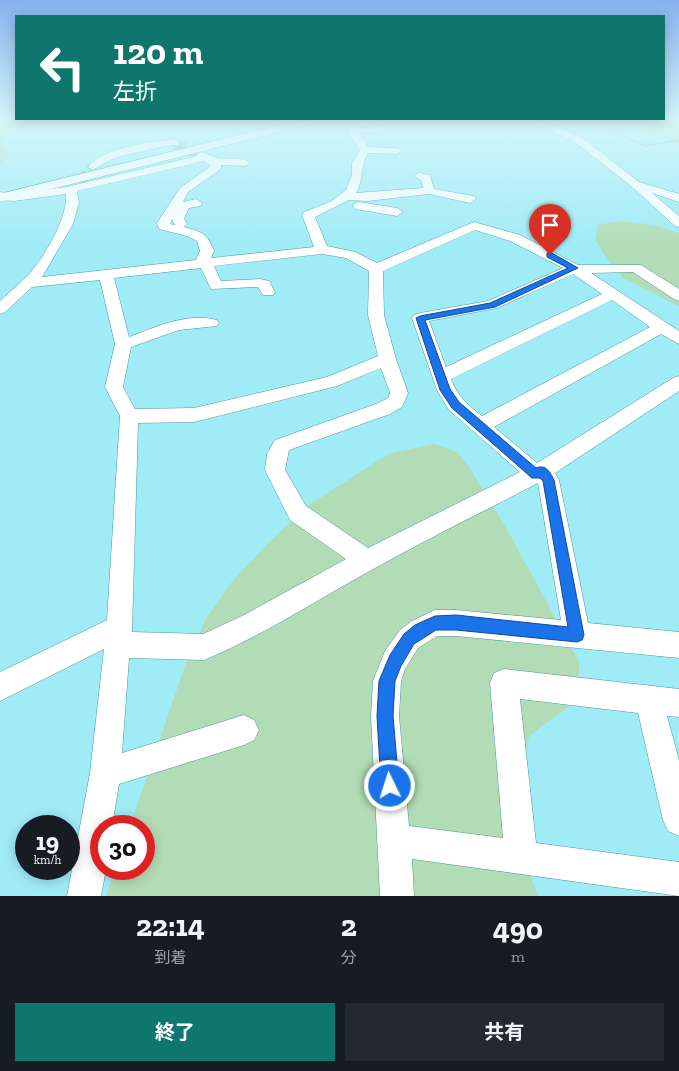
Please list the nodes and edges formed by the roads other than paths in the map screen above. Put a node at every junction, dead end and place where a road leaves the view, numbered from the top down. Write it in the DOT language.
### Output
graph roads {
  1 [pos="137,162"];
  2 [pos="142,162"];
  3 [pos="188,162"];
  4 [pos="212,162"];
  5 [pos="236,162"];
  6 [pos="358,162"];
  7 [pos="607,162"];
  8 [pos="245,163"];
  9 [pos="419,176"];
  10 [pos="634,183"];
  11 [pos="75,185"];
  12 [pos="429,190"];
  13 [pos="0,196"];
  14 [pos="679,198"];
  15 [pos="343,199"];
  16 [pos="470,199"];
  17 [pos="196,203"];
  18 [pos="397,212"];
  19 [pos="679,223"];
  20 [pos="192,233"];
  21 [pos="322,250"];
  22 [pos="203,262"];
  23 [pos="575,268"];
  24 [pos="376,269"];
  25 [pos="106,276"];
  26 [pos="28,283"];
  27 [pos="268,292"];
  28 [pos="613,294"];
  29 [pos="679,296"];
  30 [pos="0,309"];
  31 [pos="211,323"];
  32 [pos="661,327"];
  33 [pos="679,339"];
  34 [pos="123,344"];
  35 [pos="387,359"];
  36 [pos="441,377"];
  37 [pos="679,382"];
  38 [pos="130,416"];
  39 [pos="480,426"];
  40 [pos="539,472"];
  41 [pos="367,560"];
  42 [pos="577,635"];
  43 [pos="118,636"];
  44 [pos="679,645"];
  45 [pos="0,687"];
  46 [pos="649,700"];
  47 [pos="679,703"];
  48 [pos="244,730"];
  49 [pos="105,773"];
  50 [pos="679,820"];
  51 [pos="394,840"];
  52 [pos="521,857"];
  53 [pos="679,879"];
  54 [pos="84,896"];
  55 [pos="397,896"];
  1 -- 13 [label="main road"];
  2 -- 13 [label="main road"];
  3 -- 11 [label="street"];
  4 -- 20 [label="street"];
  5 -- 8 [label="street"];
  6 -- 15 [label="street"];
  7 -- 10 [label="street"];
  9 -- 12 [label="street"];
  10 -- 14 [label="street"];
  10 -- 19 [label="street"];
  11 -- 13 [label="street"];
  11 -- 26 [label="street"];
  12 -- 15 [label="street"];
  12 -- 16 [label="street"];
  15 -- 18 [label="street"];
  15 -- 21 [label="street"];
  17 -- 20 [label="street"];
  20 -- 22 [label="street"];
  21 -- 22 [label="street"];
  21 -- 24 [label="street"];
  22 -- 25 [label="street"];
  22 -- 27 [label="street"];
  23 -- 24 [label="street"];
  23 -- 28 [label="street"];
  23 -- 29 [label="street"];
  23 -- 36 [label="street"];
  24 -- 35 [label="street"];
  25 -- 26 [label="street"];
  25 -- 34 [label="street"];
  26 -- 30 [label="street"];
  28 -- 32 [label="street"];
  28 -- 36 [label="street"];
  31 -- 34 [label="street"];
  32 -- 33 [label="street"];
  32 -- 39 [label="street"];
  34 -- 38 [label="street"];
  35 -- 38 [label="street"];
  35 -- 41 [label="street"];
  36 -- 39 [label="street"];
  37 -- 40 [label="street"];
  38 -- 43 [label="street"];
  39 -- 40 [label="street"];
  40 -- 41 [label="street"];
  40 -- 42 [label="street"];
  41 -- 43 [label="street"];
  42 -- 44 [label="street"];
  42 -- 51 [label="street"];
  43 -- 45 [label="street"];
  43 -- 49 [label="street"];
  46 -- 47 [label="street"];
  46 -- 50 [label="street"];
  46 -- 52 [label="street"];
  48 -- 49 [label="street"];
  49 -- 54 [label="street"];
  51 -- 52 [label="street"];
  51 -- 55 [label="street"];
  52 -- 53 [label="street"];
}
